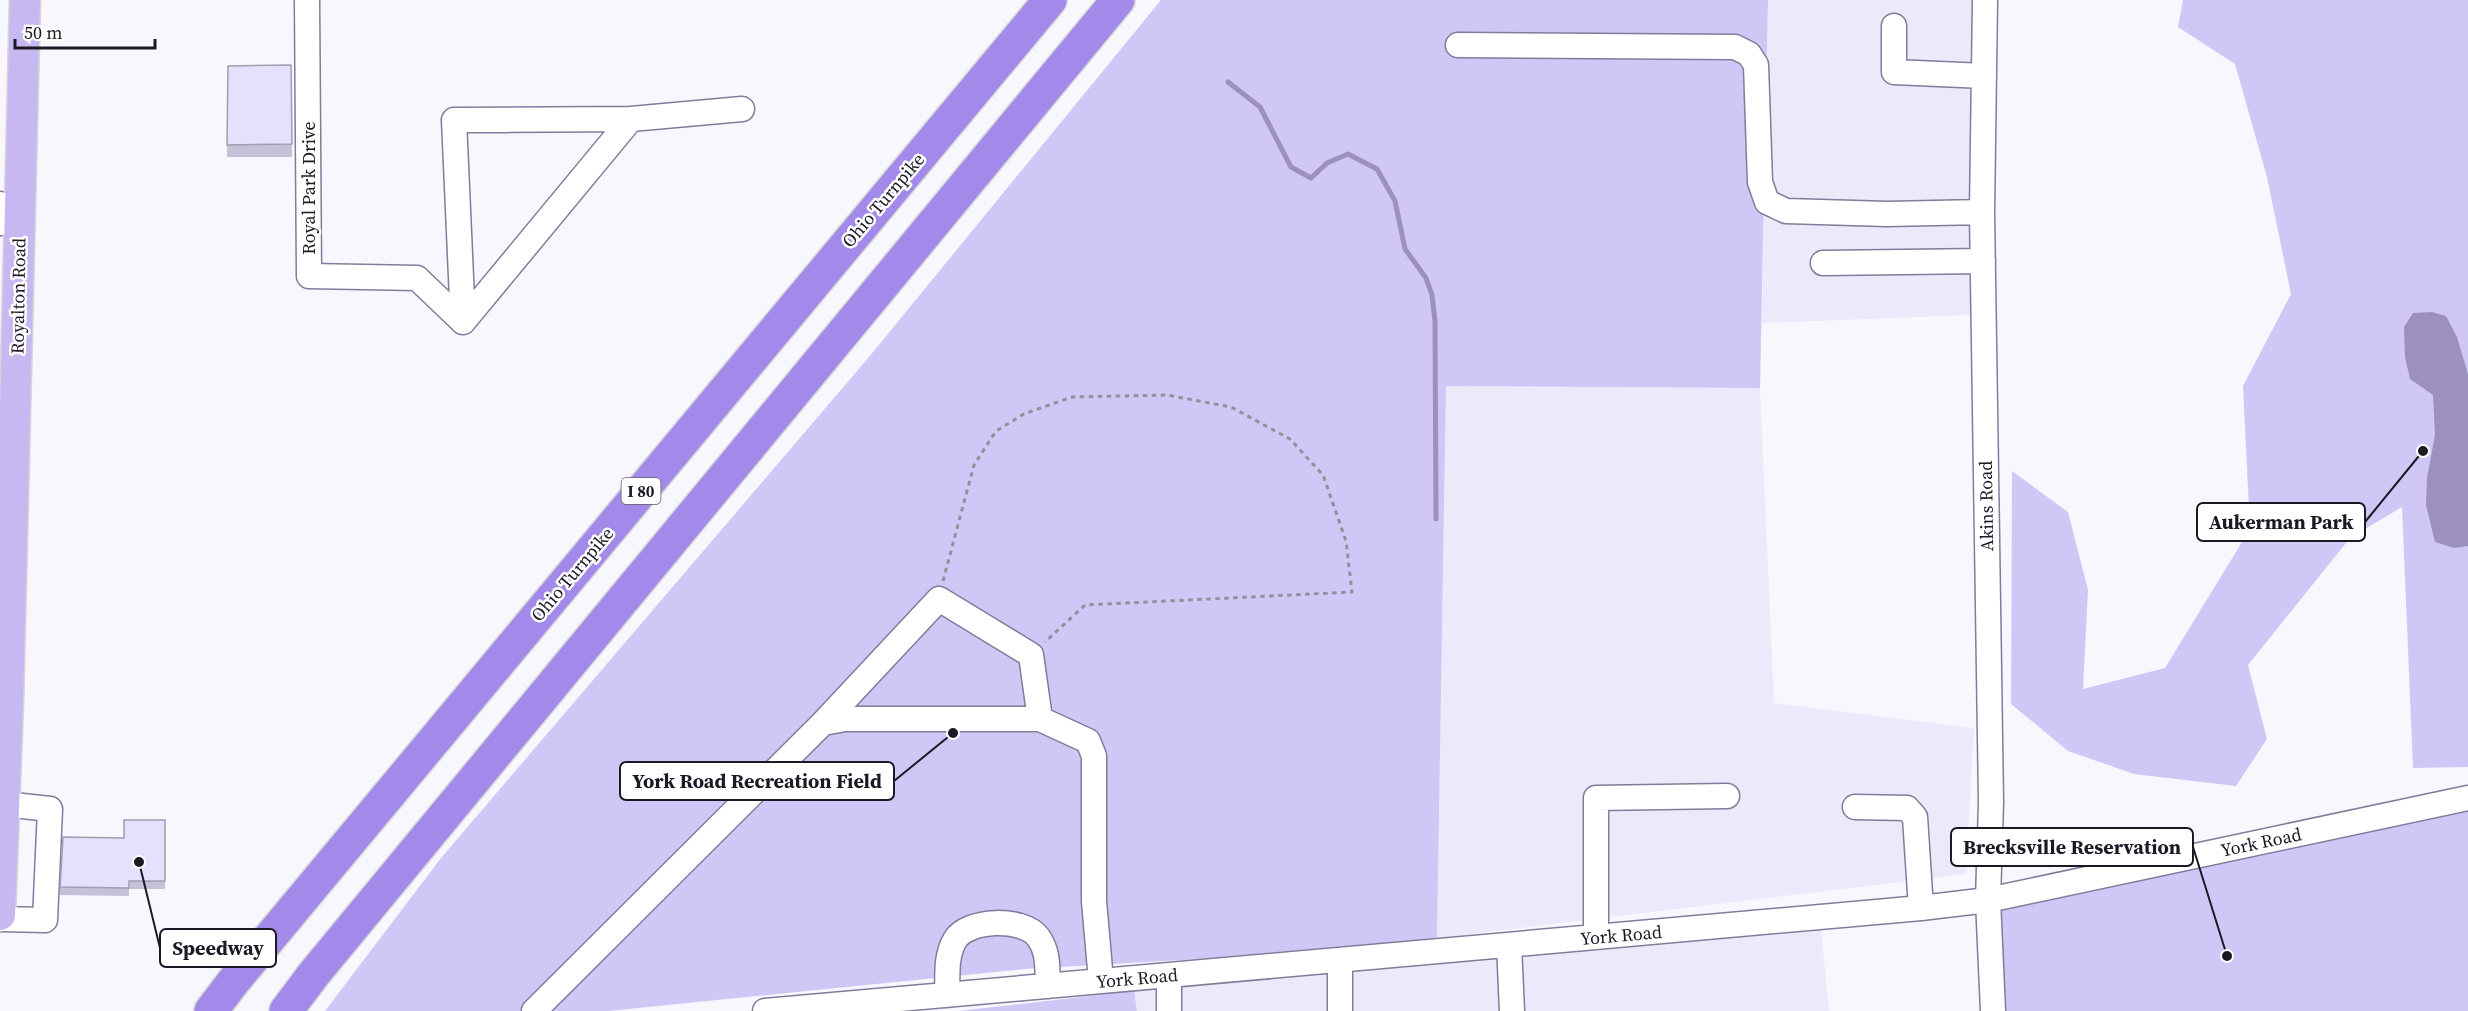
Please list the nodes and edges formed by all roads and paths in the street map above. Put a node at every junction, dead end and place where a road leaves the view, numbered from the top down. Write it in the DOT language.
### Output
graph roads {
  1 [pos="25,0"];
  2 [pos="307,0"];
  3 [pos="1050,0"];
  4 [pos="1118,0"];
  5 [pos="1985,0"];
  6 [pos="1894,26"];
  7 [pos="1458,45"];
  8 [pos="1984,76"];
  9 [pos="741,109"];
  10 [pos="631,120"];
  11 [pos="1982,212"];
  12 [pos="7,214"];
  13 [pos="1983,261"];
  14 [pos="1823,263"];
  15 [pos="464,322"];
  16 [pos="939,599"];
  17 [pos="1031,655"];
  18 [pos="1040,719"];
  19 [pos="823,723"];
  20 [pos="1727,796"];
  21 [pos="2468,798"];
  22 [pos="4,804"];
  23 [pos="1855,807"];
  24 [pos="1988,900"];
  25 [pos="1921,908"];
  26 [pos="0,917"];
  27 [pos="1596,937"];
  28 [pos="1509,945"];
  29 [pos="1340,960"];
  30 [pos="1169,975"];
  31 [pos="1101,981"];
  32 [pos="1048,986"];
  33 [pos="947,995"];
  34 [pos="211,1011"];
  35 [pos="286,1011"];
  36 [pos="534,1011"];
  37 [pos="765,1011"];
  38 [pos="1169,1011"];
  39 [pos="1340,1011"];
  40 [pos="1512,1011"];
  41 [pos="1993,1011"];
  1 -- 12 [label="main road, Royalton Road"];
  2 -- 15 [label="street, Royal Park Drive"];
  3 -- 34 [label="highway, Ohio Turnpike / I 80"];
  4 -- 35 [label="highway"];
  5 -- 8 [label="street, Akins Road"];
  6 -- 8 [label="street"];
  7 -- 11 [label="street"];
  8 -- 11 [label="street, Akins Road"];
  9 -- 10 [label="street"];
  10 -- 15 [label="street"];
  10 -- 15 [label="street"];
  11 -- 13 [label="street, Akins Road"];
  12 -- 22 [label="main road, Royalton Road"];
  13 -- 14 [label="street"];
  13 -- 24 [label="street, Akins Road"];
  16 -- 17 [label="street"];
  16 -- 17 [label="path"];
  16 -- 19 [label="street"];
  17 -- 18 [label="street"];
  18 -- 19 [label="street"];
  18 -- 31 [label="street"];
  19 -- 36 [label="street"];
  20 -- 27 [label="street"];
  21 -- 24 [label="street, York Road"];
  22 -- 26 [label="main road, Royalton Road"];
  22 -- 26 [label="street"];
  23 -- 25 [label="street"];
  24 -- 25 [label="street, York Road"];
  24 -- 41 [label="street, Akins Road"];
  25 -- 27 [label="street, York Road"];
  27 -- 28 [label="street, York Road"];
  28 -- 29 [label="street, York Road"];
  28 -- 40 [label="street"];
  29 -- 30 [label="street, York Road"];
  29 -- 39 [label="street"];
  30 -- 31 [label="street, York Road"];
  30 -- 38 [label="street"];
  31 -- 32 [label="street, York Road"];
  32 -- 33 [label="street, York Road"];
  32 -- 33 [label="street"];
  33 -- 37 [label="street, York Road"];
}
